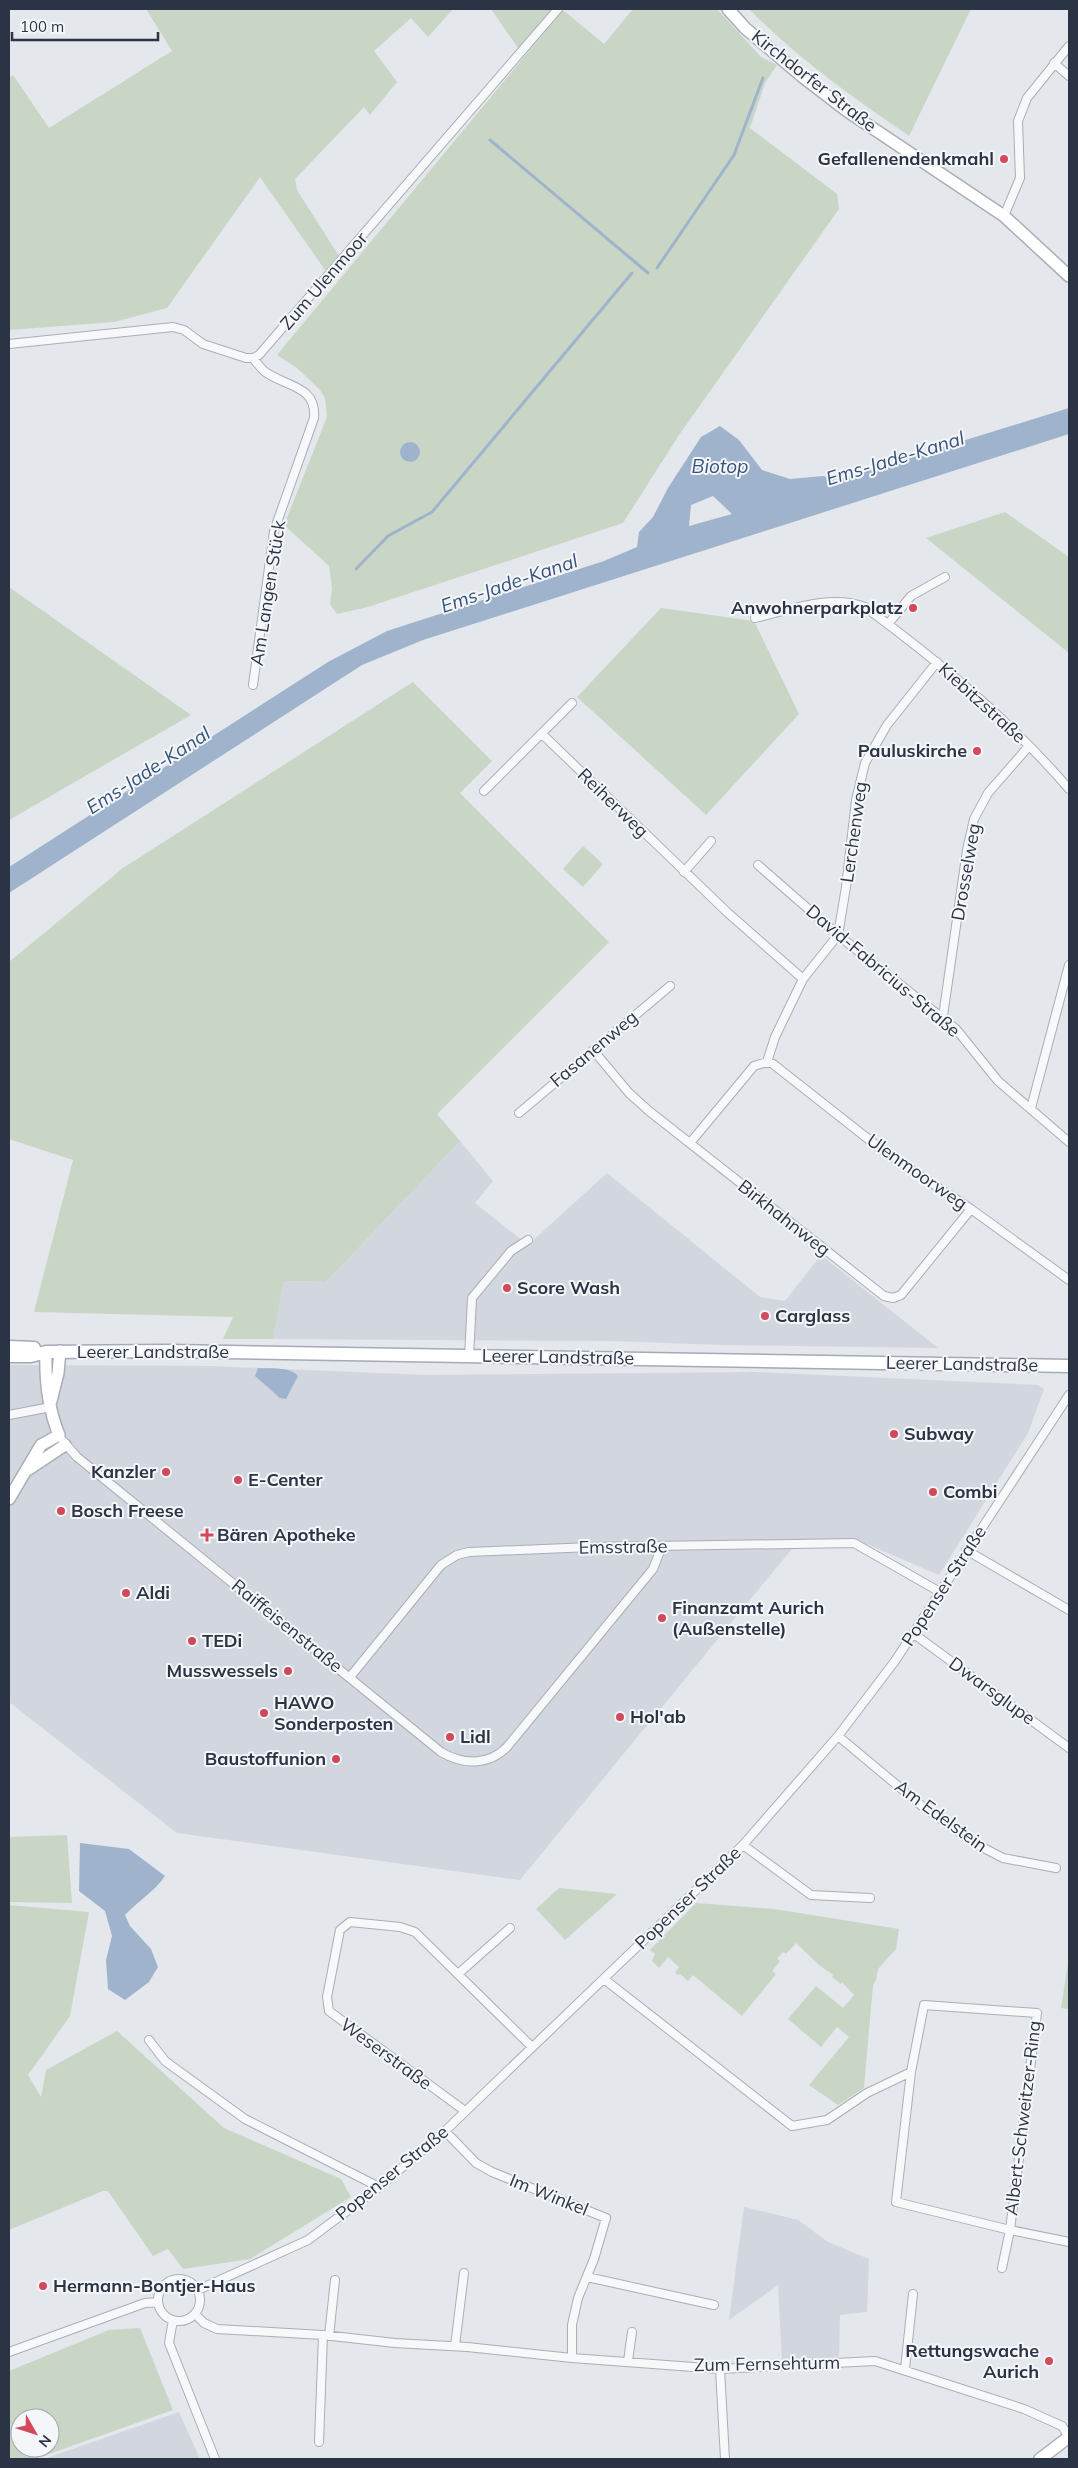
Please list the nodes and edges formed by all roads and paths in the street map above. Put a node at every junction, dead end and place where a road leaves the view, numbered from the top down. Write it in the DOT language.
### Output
graph roads {
  1 [pos="558,9"];
  2 [pos="728,9"];
  3 [pos="1069,46"];
  4 [pos="1054,63"];
  5 [pos="1069,76"];
  6 [pos="1004,216"];
  7 [pos="1069,276"];
  8 [pos="9,344"];
  9 [pos="253,358"];
  10 [pos="945,578"];
  11 [pos="755,618"];
  12 [pos="888,624"];
  13 [pos="937,662"];
  14 [pos="253,685"];
  15 [pos="572,702"];
  16 [pos="542,734"];
  17 [pos="1029,746"];
  18 [pos="1069,790"];
  19 [pos="484,792"];
  20 [pos="711,841"];
  21 [pos="758,865"];
  22 [pos="684,872"];
  23 [pos="838,935"];
  24 [pos="1069,965"];
  25 [pos="803,979"];
  26 [pos="670,986"];
  27 [pos="943,1016"];
  28 [pos="593,1050"];
  29 [pos="767,1062"];
  30 [pos="1030,1108"];
  31 [pos="519,1113"];
  32 [pos="1069,1142"];
  33 [pos="690,1143"];
  34 [pos="971,1210"];
  35 [pos="528,1240"];
  36 [pos="1069,1280"];
  37 [pos="9,1347"];
  38 [pos="60,1351"];
  39 [pos="46,1352"];
  40 [pos="9,1356"];
  41 [pos="470,1356"];
  42 [pos="1069,1366"];
  43 [pos="1069,1395"];
  44 [pos="51,1404"];
  45 [pos="9,1415"];
  46 [pos="62,1440"];
  47 [pos="9,1500"];
  48 [pos="662,1546"];
  49 [pos="966,1550"];
  50 [pos="940,1592"];
  51 [pos="1069,1610"];
  52 [pos="914,1634"];
  53 [pos="350,1677"];
  54 [pos="838,1736"];
  55 [pos="1069,1748"];
  56 [pos="743,1845"];
  57 [pos="1056,1868"];
  58 [pos="870,1898"];
  59 [pos="510,1928"];
  60 [pos="458,1974"];
  61 [pos="604,1979"];
  62 [pos="149,2040"];
  63 [pos="532,2047"];
  64 [pos="911,2072"];
  65 [pos="465,2111"];
  66 [pos="446,2131"];
  67 [pos="379,2187"];
  68 [pos="1010,2230"];
  69 [pos="1069,2242"];
  70 [pos="1002,2268"];
  71 [pos="464,2273"];
  72 [pos="587,2277"];
  73 [pos="335,2280"];
  74 [pos="198,2290"];
  75 [pos="913,2294"];
  76 [pos="158,2302"];
  77 [pos="714,2304"];
  78 [pos="195,2314"];
  79 [pos="173,2320"];
  80 [pos="632,2332"];
  81 [pos="326,2335"];
  82 [pos="455,2346"];
  83 [pos="9,2352"];
  84 [pos="572,2358"];
  85 [pos="628,2362"];
  86 [pos="720,2368"];
  87 [pos="905,2369"];
  88 [pos="1069,2437"];
  89 [pos="320,2442"];
  90 [pos="215,2459"];
  91 [pos="724,2459"];
  92 [pos="1040,2459"];
  1 -- 9 [label="street, Zum Ulenmoor"];
  2 -- 6 [label="street, Kirchdorfer Straße"];
  3 -- 4 [label="street"];
  4 -- 5 [label="street"];
  4 -- 6 [label="street"];
  6 -- 7 [label="street, Kirchdorfer Straße"];
  8 -- 9 [label="street"];
  9 -- 14 [label="street, Am Langen Stück"];
  10 -- 12 [label="street"];
  11 -- 12 [label="street, Kiebitzstraße"];
  12 -- 13 [label="street, Kiebitzstraße"];
  13 -- 17 [label="street, Kiebitzstraße"];
  13 -- 23 [label="street, Lerchenweg"];
  15 -- 16 [label="street"];
  16 -- 19 [label="street"];
  16 -- 22 [label="street, Reiherweg"];
  17 -- 18 [label="street, Kiebitzstraße"];
  17 -- 27 [label="street, Drosselweg"];
  20 -- 22 [label="street"];
  21 -- 23 [label="street, David-Fabricius-Straße"];
  22 -- 25 [label="street, Reiherweg"];
  23 -- 25 [label="street"];
  23 -- 27 [label="street, David-Fabricius-Straße"];
  24 -- 30 [label="street"];
  25 -- 29 [label="street"];
  26 -- 28 [label="street, Fasanenweg"];
  27 -- 30 [label="street, David-Fabricius-Straße"];
  28 -- 31 [label="street, Fasanenweg"];
  28 -- 33 [label="street, Birkhahnweg"];
  29 -- 33 [label="street"];
  29 -- 34 [label="street, Ulenmoorweg"];
  30 -- 32 [label="street, David-Fabricius-Straße"];
  33 -- 34 [label="street, Birkhahnweg"];
  34 -- 36 [label="street, Ulenmoorweg"];
  35 -- 41 [label="street"];
  37 -- 39 [label="main road, Leerer Landstraße"];
  38 -- 39 [label="main road, Leerer Landstraße"];
  38 -- 41 [label="main road, Leerer Landstraße"];
  38 -- 44 [label="street"];
  39 -- 40 [label="main road, Leerer Landstraße"];
  39 -- 44 [label="street"];
  41 -- 42 [label="main road, Leerer Landstraße"];
  43 -- 49 [label="street, Popenser Straße"];
  44 -- 45 [label="street"];
  44 -- 46 [label="street"];
  46 -- 47 [label="street"];
  46 -- 53 [label="street, Raiffeisenstraße"];
  48 -- 50 [label="street, Emsstraße"];
  48 -- 53 [label="street, Emsstraße"];
  48 -- 53 [label="street, Raiffeisenstraße"];
  49 -- 50 [label="street, Popenser Straße"];
  49 -- 51 [label="street"];
  50 -- 52 [label="street, Popenser Straße"];
  52 -- 54 [label="street, Popenser Straße"];
  52 -- 55 [label="street, Dwarsglupe"];
  54 -- 56 [label="street, Popenser Straße"];
  54 -- 57 [label="street, Am Edelstein"];
  56 -- 58 [label="street"];
  56 -- 61 [label="street, Popenser Straße"];
  59 -- 60 [label="street"];
  60 -- 63 [label="street, Weserstraße"];
  60 -- 65 [label="street, Weserstraße"];
  61 -- 63 [label="street, Popenser Straße"];
  61 -- 64 [label="street"];
  62 -- 67 [label="street"];
  63 -- 65 [label="street, Popenser Straße"];
  64 -- 68 [label="street, Albert-Schweitzer-Ring"];
  64 -- 68 [label="street, Albert-Schweitzer-Ring"];
  65 -- 66 [label="street, Popenser Straße"];
  66 -- 67 [label="street, Popenser Straße"];
  66 -- 72 [label="street, Im Winkel"];
  67 -- 74 [label="street, Popenser Straße"];
  68 -- 69 [label="street, Albert-Schweitzer-Ring"];
  68 -- 70 [label="street, Albert-Schweitzer-Ring"];
  71 -- 82 [label="street"];
  72 -- 77 [label="street"];
  72 -- 84 [label="street, Im Winkel"];
  73 -- 81 [label="street"];
  74 -- 76 [label="street"];
  74 -- 78 [label="street"];
  75 -- 87 [label="street"];
  76 -- 79 [label="street"];
  76 -- 83 [label="street"];
  78 -- 79 [label="street"];
  78 -- 81 [label="street, Zum Fernsehturm"];
  79 -- 90 [label="street"];
  80 -- 85 [label="street"];
  81 -- 82 [label="street, Zum Fernsehturm"];
  81 -- 89 [label="street"];
  82 -- 84 [label="street, Zum Fernsehturm"];
  84 -- 85 [label="street, Zum Fernsehturm"];
  85 -- 86 [label="street, Zum Fernsehturm"];
  86 -- 87 [label="street, Zum Fernsehturm"];
  86 -- 91 [label="street"];
  87 -- 88 [label="street, Zum Fernsehturm"];
  88 -- 92 [label="street"];
}
